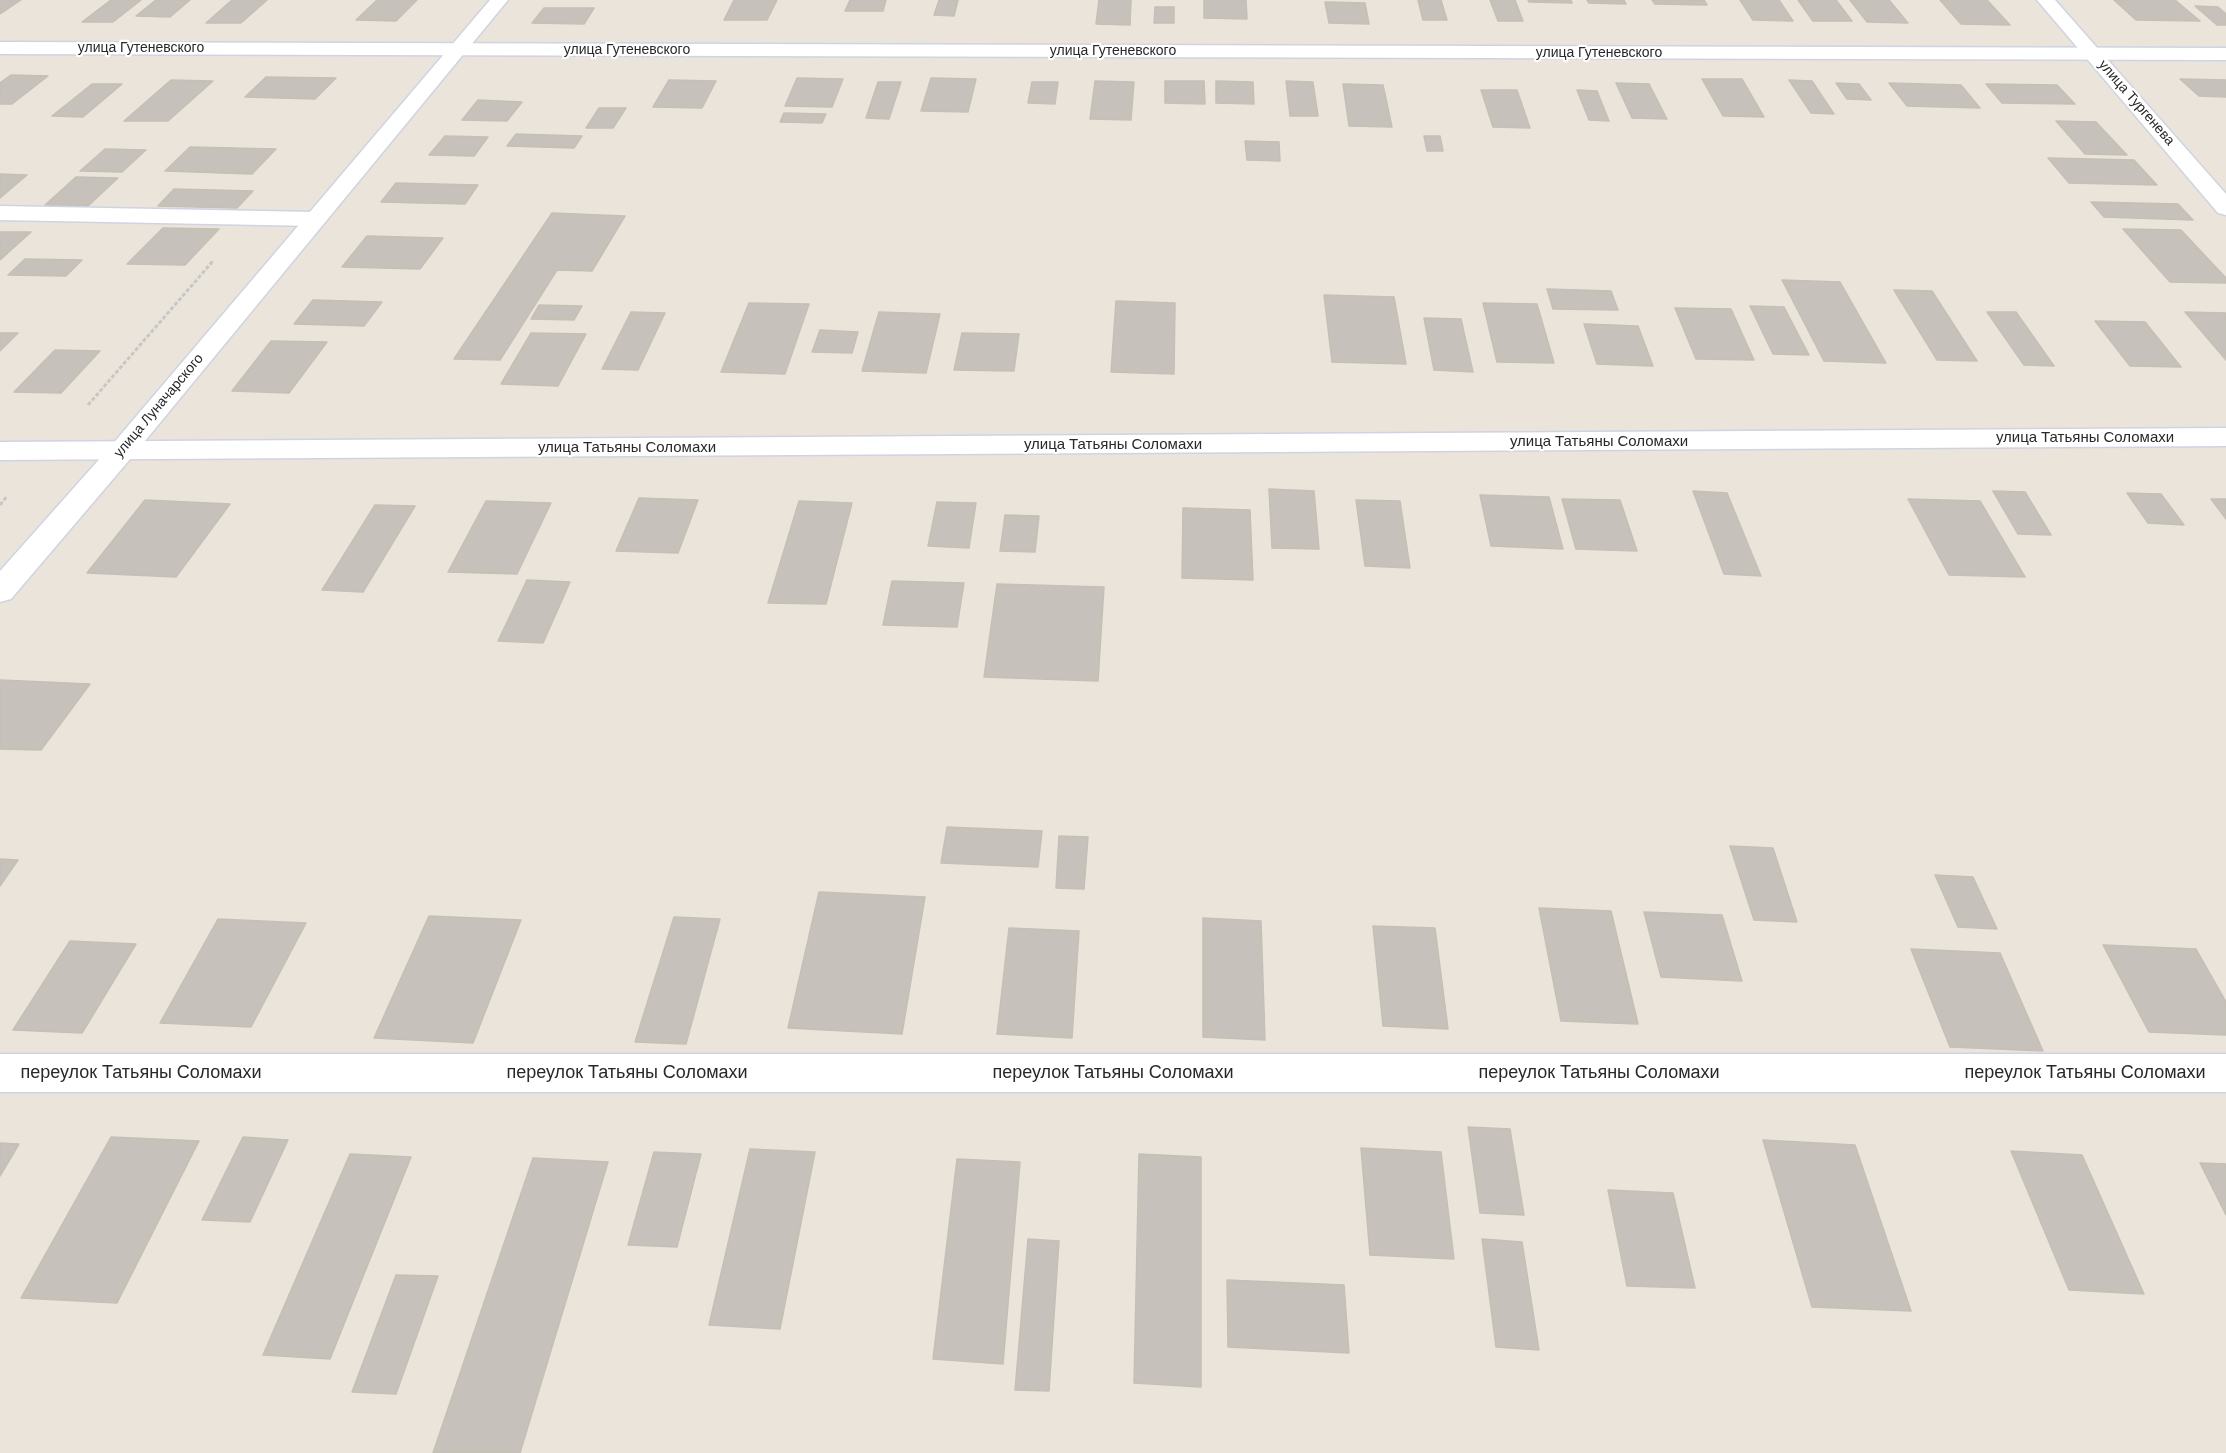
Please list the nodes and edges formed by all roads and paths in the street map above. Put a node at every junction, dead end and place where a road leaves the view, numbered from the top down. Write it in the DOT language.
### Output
graph roads {
  1 [pos="499,0"];
  2 [pos="2046,0"];
  3 [pos="0,48"];
  4 [pos="455,50"];
  5 [pos="2093,54"];
  6 [pos="2226,54"];
  7 [pos="2226,208"];
  8 [pos="0,213"];
  9 [pos="315,219"];
  10 [pos="2226,437"];
  11 [pos="0,451"];
  12 [pos="121,452"];
  13 [pos="0,591"];
  14 [pos="0,1073"];
  15 [pos="2226,1073"];
  1 -- 4 [label="street, улица Луначарского"];
  2 -- 5 [label="street, улица Тургенева"];
  3 -- 4 [label="street, улица Гутеневского"];
  4 -- 5 [label="street, улица Гутеневского"];
  4 -- 9 [label="street, улица Луначарского"];
  5 -- 6 [label="street, улица Гутеневского"];
  5 -- 7 [label="street, улица Тургенева"];
  8 -- 9 [label="street"];
  9 -- 12 [label="street, улица Луначарского"];
  10 -- 12 [label="street, улица Татьяны Соломахи"];
  11 -- 12 [label="street, улица Татьяны Соломахи"];
  12 -- 13 [label="street, улица Луначарского"];
  14 -- 15 [label="street, переулок Татьяны Соломахи"];
}
